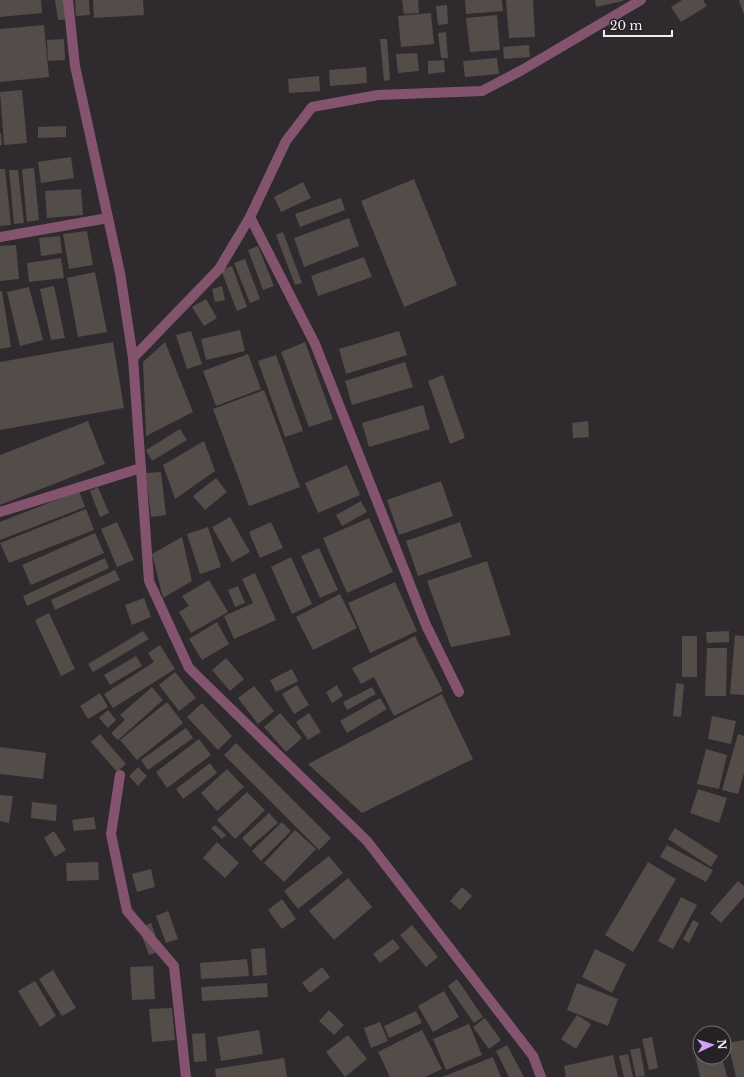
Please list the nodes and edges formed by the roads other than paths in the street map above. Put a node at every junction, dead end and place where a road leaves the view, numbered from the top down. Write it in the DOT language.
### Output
graph roads {
  1 [pos="68,0"];
  2 [pos="641,0"];
  3 [pos="250,216"];
  4 [pos="108,218"];
  5 [pos="0,237"];
  6 [pos="133,358"];
  7 [pos="141,468"];
  8 [pos="0,512"];
  9 [pos="459,692"];
  10 [pos="120,775"];
  11 [pos="186,1077"];
  12 [pos="541,1077"];
  1 -- 4 [label="street"];
  2 -- 3 [label="street"];
  3 -- 6 [label="street"];
  3 -- 9 [label="street"];
  4 -- 5 [label="street"];
  4 -- 6 [label="street"];
  6 -- 7 [label="street"];
  7 -- 8 [label="street"];
  7 -- 12 [label="street"];
  10 -- 11 [label="street"];
}
